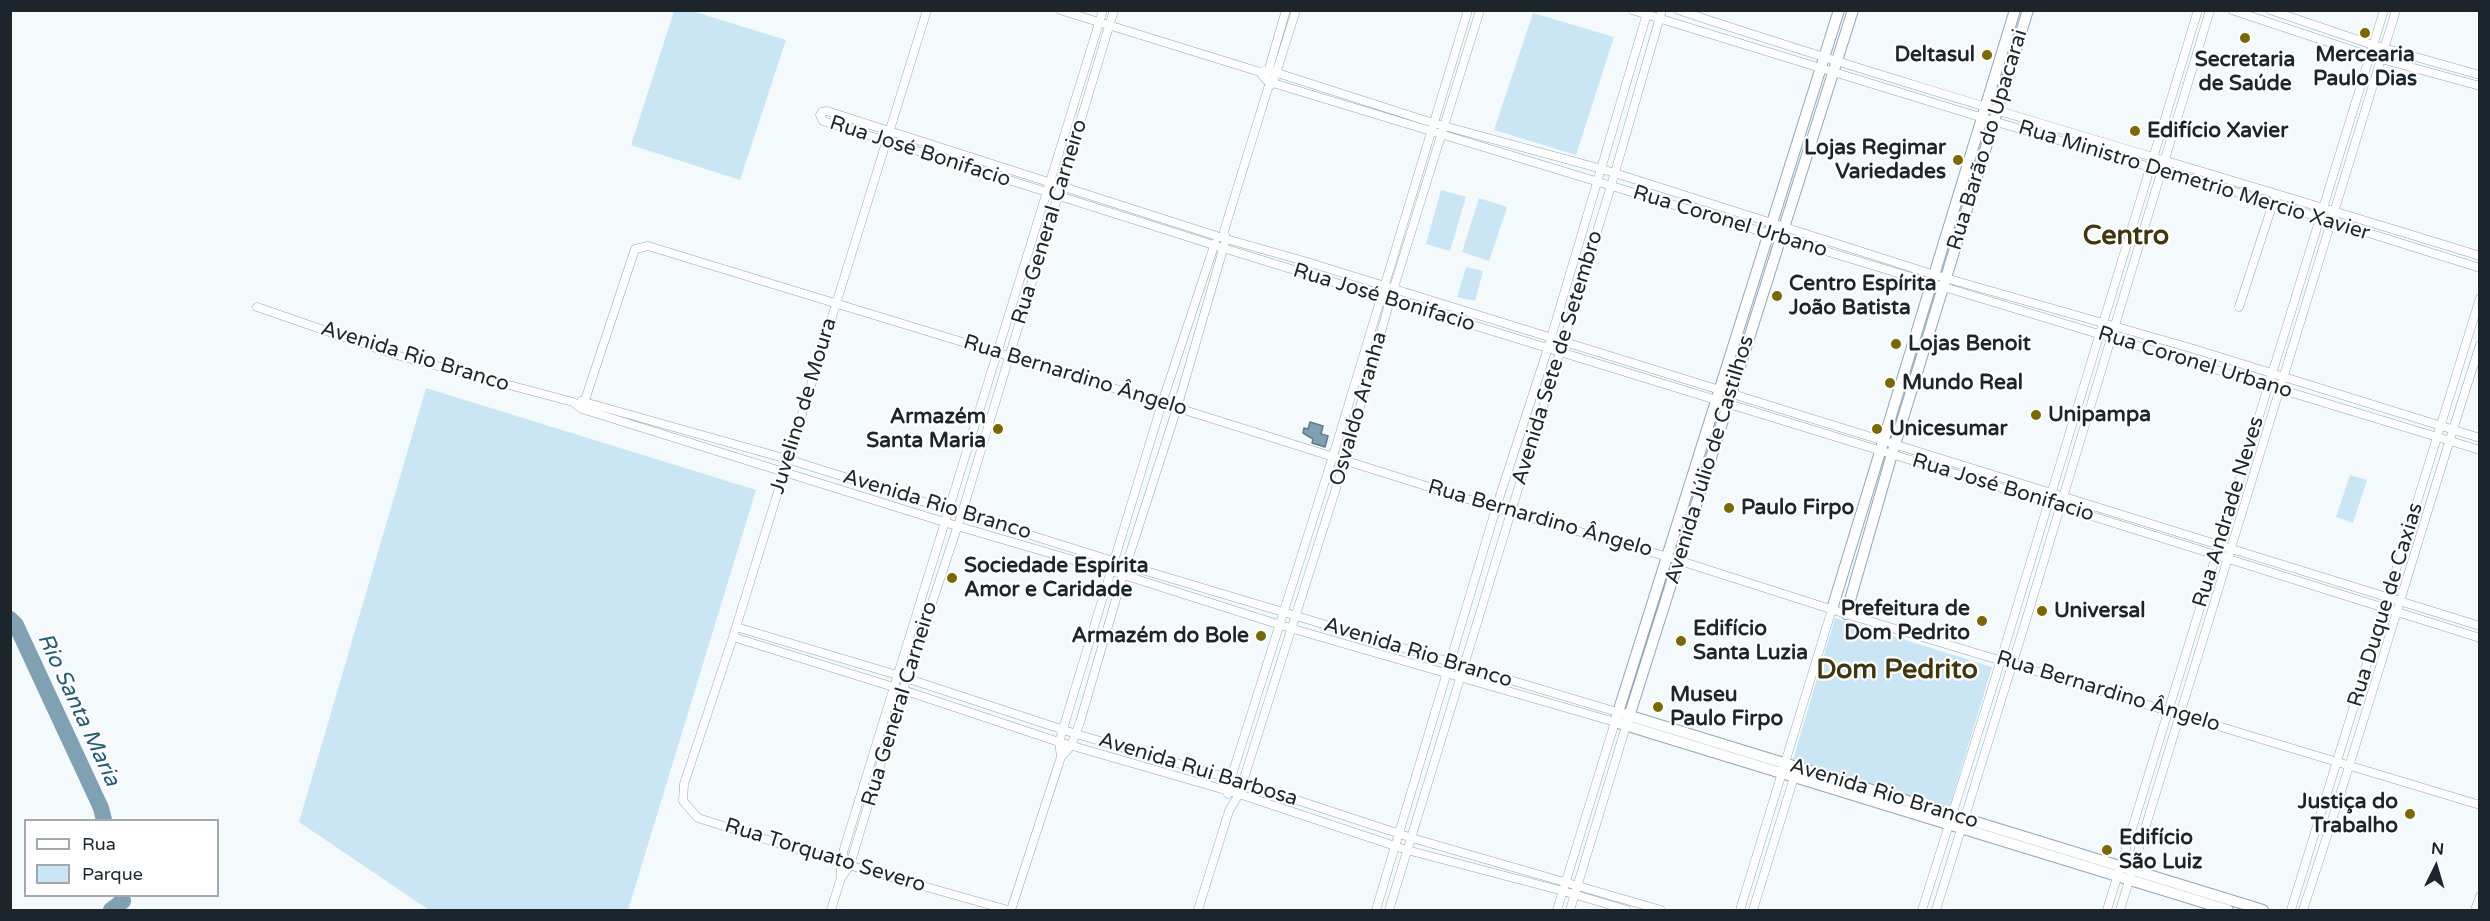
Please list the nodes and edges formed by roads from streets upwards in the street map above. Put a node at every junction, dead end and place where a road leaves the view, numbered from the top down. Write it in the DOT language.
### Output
graph roads {
  1 [pos="927,10"];
  2 [pos="1060,10"];
  3 [pos="1103,10"];
  4 [pos="1114,10"];
  5 [pos="1286,10"];
  6 [pos="1296,10"];
  7 [pos="1468,10"];
  8 [pos="1480,10"];
  9 [pos="1632,10"];
  10 [pos="1678,10"];
  11 [pos="1839,10"];
  12 [pos="1853,10"];
  13 [pos="2015,10"];
  14 [pos="2028,10"];
  15 [pos="2198,10"];
  16 [pos="2210,10"];
  17 [pos="2232,10"];
  18 [pos="2270,10"];
  19 [pos="2384,10"];
  20 [pos="2396,10"];
  21 [pos="1648,13"];
  22 [pos="1661,15"];
  23 [pos="2296,19"];
  24 [pos="1100,22"];
  25 [pos="1109,26"];
  26 [pos="2293,30"];
  27 [pos="1744,32"];
  28 [pos="2189,39"];
  29 [pos="1740,42"];
  30 [pos="2200,43"];
  31 [pos="2373,45"];
  32 [pos="2385,47"];
  33 [pos="2370,56"];
  34 [pos="2382,58"];
  35 [pos="2428,60"];
  36 [pos="1822,62"];
  37 [pos="1086,67"];
  38 [pos="1834,67"];
  39 [pos="2425,70"];
  40 [pos="1095,71"];
  41 [pos="1268,72"];
  42 [pos="2480,75"];
  43 [pos="1269,84"];
  44 [pos="2480,86"];
  45 [pos="1944,94"];
  46 [pos="2358,94"];
  47 [pos="1353,97"];
  48 [pos="2370,98"];
  49 [pos="1941,104"];
  50 [pos="1350,106"];
  51 [pos="1072,111"];
  52 [pos="1806,113"];
  53 [pos="1989,114"];
  54 [pos="1082,115"];
  55 [pos="1818,117"];
  56 [pos="2164,119"];
  57 [pos="2176,122"];
  58 [pos="1433,123"];
  59 [pos="1446,126"];
  60 [pos="1430,131"];
  61 [pos="889,132"];
  62 [pos="1442,135"];
  63 [pos="886,140"];
  64 [pos="2112,146"];
  65 [pos="1059,152"];
  66 [pos="2108,155"];
  67 [pos="1069,156"];
  68 [pos="2152,158"];
  69 [pos="2163,162"];
  70 [pos="2337,163"];
  71 [pos="2349,166"];
  72 [pos="2149,168"];
  73 [pos="1602,169"];
  74 [pos="2160,171"];
  75 [pos="1614,174"];
  76 [pos="2209,175"];
  77 [pos="1597,182"];
  78 [pos="1050,183"];
  79 [pos="2206,184"];
  80 [pos="1060,186"];
  81 [pos="1611,186"];
  82 [pos="1047,193"];
  83 [pos="2277,194"];
  84 [pos="1057,196"];
  85 [pos="2273,203"];
  86 [pos="2138,207"];
  87 [pos="2323,207"];
  88 [pos="1730,209"];
  89 [pos="2149,210"];
  90 [pos="2336,212"];
  91 [pos="2320,217"];
  92 [pos="1727,220"];
  93 [pos="2333,221"];
  94 [pos="1770,227"];
  95 [pos="1782,231"];
  96 [pos="1034,233"];
  97 [pos="1225,235"];
  98 [pos="1216,236"];
  99 [pos="2415,236"];
  100 [pos="1045,238"];
  101 [pos="1214,245"];
  102 [pos="2412,246"];
  103 [pos="1223,248"];
  104 [pos="1859,250"];
  105 [pos="2308,256"];
  106 [pos="2480,256"];
  107 [pos="1304,261"];
  108 [pos="1856,261"];
  109 [pos="2320,261"];
  110 [pos="2480,268"];
  111 [pos="1022,271"];
  112 [pos="1300,272"];
  113 [pos="1033,276"];
  114 [pos="1939,281"];
  115 [pos="2114,285"];
  116 [pos="1384,286"];
  117 [pos="2126,288"];
  118 [pos="1394,290"];
  119 [pos="1381,296"];
  120 [pos="2480,298"];
  121 [pos="1390,300"];
  122 [pos="2026,302"];
  123 [pos="836,304"];
  124 [pos="257,307"];
  125 [pos="2239,307"];
  126 [pos="2022,311"];
  127 [pos="1008,315"];
  128 [pos="2477,317"];
  129 [pos="1020,321"];
  130 [pos="1188,324"];
  131 [pos="2103,324"];
  132 [pos="1200,328"];
  133 [pos="2115,328"];
  134 [pos="2285,329"];
  135 [pos="2297,333"];
  136 [pos="2099,334"];
  137 [pos="1551,338"];
  138 [pos="2112,338"];
  139 [pos="1562,342"];
  140 [pos="2480,345"];
  141 [pos="1548,348"];
  142 [pos="2194,350"];
  143 [pos="1559,351"];
  144 [pos="996,352"];
  145 [pos="1603,355"];
  146 [pos="1010,356"];
  147 [pos="2190,362"];
  148 [pos="1599,365"];
  149 [pos="2271,374"];
  150 [pos="2283,378"];
  151 [pos="2454,382"];
  152 [pos="2267,385"];
  153 [pos="2466,385"];
  154 [pos="2280,389"];
  155 [pos="1724,398"];
  156 [pos="982,399"];
  157 [pos="584,400"];
  158 [pos="573,402"];
  159 [pos="995,403"];
  160 [pos="1162,403"];
  161 [pos="2367,403"];
  162 [pos="1177,408"];
  163 [pos="1774,408"];
  164 [pos="582,409"];
  165 [pos="2076,414"];
  166 [pos="2363,414"];
  167 [pos="2087,417"];
  168 [pos="1771,418"];
  169 [pos="2440,426"];
  170 [pos="2452,430"];
  171 [pos="2437,437"];
  172 [pos="713,438"];
  173 [pos="2480,438"];
  174 [pos="2448,441"];
  175 [pos="969,442"];
  176 [pos="982,446"];
  177 [pos="1882,446"];
  178 [pos="711,448"];
  179 [pos="1893,449"];
  180 [pos="2480,450"];
  181 [pos="1333,456"];
  182 [pos="787,459"];
  183 [pos="1699,459"];
  184 [pos="1345,460"];
  185 [pos="1710,463"];
  186 [pos="784,470"];
  187 [pos="1984,471"];
  188 [pos="957,479"];
  189 [pos="1981,481"];
  190 [pos="971,483"];
  191 [pos="877,486"];
  192 [pos="1688,492"];
  193 [pos="2052,493"];
  194 [pos="1700,496"];
  195 [pos="2063,496"];
  196 [pos="873,499"];
  197 [pos="2049,502"];
  198 [pos="1131,506"];
  199 [pos="2060,506"];
  200 [pos="948,508"];
  201 [pos="1496,508"];
  202 [pos="1144,510"];
  203 [pos="1511,512"];
  204 [pos="962,513"];
  205 [pos="2137,520"];
  206 [pos="2412,520"];
  207 [pos="944,521"];
  208 [pos="2425,524"];
  209 [pos="957,526"];
  210 [pos="2133,530"];
  211 [pos="1038,537"];
  212 [pos="2218,546"];
  213 [pos="1035,549"];
  214 [pos="2232,550"];
  215 [pos="2215,556"];
  216 [pos="1668,557"];
  217 [pos="2228,560"];
  218 [pos="1114,561"];
  219 [pos="1679,561"];
  220 [pos="1126,565"];
  221 [pos="1111,571"];
  222 [pos="2311,574"];
  223 [pos="1123,575"];
  224 [pos="2307,584"];
  225 [pos="1204,588"];
  226 [pos="2203,596"];
  227 [pos="921,597"];
  228 [pos="2388,598"];
  229 [pos="1654,599"];
  230 [pos="933,600"];
  231 [pos="1201,600"];
  232 [pos="2216,600"];
  233 [pos="2401,602"];
  234 [pos="1666,603"];
  235 [pos="2385,608"];
  236 [pos="1832,609"];
  237 [pos="1282,612"];
  238 [pos="2014,613"];
  239 [pos="2397,613"];
  240 [pos="1846,614"];
  241 [pos="1294,615"];
  242 [pos="2028,617"];
  243 [pos="1279,624"];
  244 [pos="2479,626"];
  245 [pos="736,627"];
  246 [pos="1290,628"];
  247 [pos="1092,633"];
  248 [pos="1105,637"];
  249 [pos="733,638"];
  250 [pos="2476,638"];
  251 [pos="1397,647"];
  252 [pos="2373,649"];
  253 [pos="816,651"];
  254 [pos="2385,653"];
  255 [pos="1394,658"];
  256 [pos="2001,660"];
  257 [pos="812,662"];
  258 [pos="1451,663"];
  259 [pos="2012,663"];
  260 [pos="1463,667"];
  261 [pos="2181,670"];
  262 [pos="1630,673"];
  263 [pos="1447,674"];
  264 [pos="2193,674"];
  265 [pos="897,675"];
  266 [pos="1642,676"];
  267 [pos="908,678"];
  268 [pos="1460,678"];
  269 [pos="893,687"];
  270 [pos="903,690"];
  271 [pos="1989,701"];
  272 [pos="984,704"];
  273 [pos="1998,705"];
  274 [pos="2169,710"];
  275 [pos="2180,714"];
  276 [pos="980,716"];
  277 [pos="1616,717"];
  278 [pos="1628,721"];
  279 [pos="2350,723"];
  280 [pos="2362,727"];
  281 [pos="1062,730"];
  282 [pos="1076,734"];
  283 [pos="1059,742"];
  284 [pos="1071,746"];
  285 [pos="1061,757"];
  286 [pos="1158,758"];
  287 [pos="2338,762"];
  288 [pos="1602,765"];
  289 [pos="2351,766"];
  290 [pos="1613,768"];
  291 [pos="1784,768"];
  292 [pos="1155,770"];
  293 [pos="1796,772"];
  294 [pos="1231,778"];
  295 [pos="1242,782"];
  296 [pos="1228,790"];
  297 [pos="1239,794"];
  298 [pos="683,801"];
  299 [pos="1231,805"];
  300 [pos="2480,805"];
  301 [pos="1950,819"];
  302 [pos="1361,820"];
  303 [pos="1962,823"];
  304 [pos="2132,826"];
  305 [pos="2145,828"];
  306 [pos="1357,833"];
  307 [pos="1400,834"];
  308 [pos="2315,835"];
  309 [pos="1412,838"];
  310 [pos="2327,838"];
  311 [pos="1578,842"];
  312 [pos="1590,845"];
  313 [pos="1396,846"];
  314 [pos="1407,850"];
  315 [pos="1937,862"];
  316 [pos="841,863"];
  317 [pos="850,865"];
  318 [pos="1949,867"];
  319 [pos="1527,870"];
  320 [pos="2118,872"];
  321 [pos="2131,876"];
  322 [pos="841,878"];
  323 [pos="1524,880"];
  324 [pos="1566,881"];
  325 [pos="1578,885"];
  326 [pos="1563,891"];
  327 [pos="1575,895"];
  328 [pos="2480,896"];
  329 [pos="2212,900"];
  330 [pos="831,910"];
  331 [pos="1010,910"];
  332 [pos="1198,910"];
  333 [pos="1376,910"];
  334 [pos="1389,910"];
  335 [pos="1557,910"];
  336 [pos="1570,910"];
  337 [pos="1627,910"];
  338 [pos="1659,910"];
  339 [pos="1740,910"];
  340 [pos="1753,910"];
  341 [pos="1922,910"];
  342 [pos="1936,910"];
  343 [pos="2107,910"];
  344 [pos="2120,910"];
  345 [pos="2228,910"];
  346 [pos="2263,910"];
  347 [pos="2291,910"];
  348 [pos="2303,910"];
  349 [pos="2475,910"];
  1 -- 61 [label="street, Juvelino de Moura"];
  2 -- 24 [label="street, Rua Coronel Urbano"];
  3 -- 24 [label="street, Rua General Carneiro"];
  4 -- 25 [label="street, Rua General Carneiro"];
  5 -- 41 [label="street"];
  6 -- 41 [label="street"];
  7 -- 58 [label="street, Osvaldo Aranha"];
  8 -- 59 [label="street, Osvaldo Aranha"];
  9 -- 21 [label="street, Rua Ministro Demetrio Mercio Xavier"];
  10 -- 27 [label="street, Rua Ministro Demetrio Mercio Xavier"];
  11 -- 36 [label="street, Avenida Júlio de Castilhos"];
  12 -- 38 [label="street, Avenida Júlio de Castilhos"];
  13 -- 53 [label="street, Rua Barão do Upacarai"];
  14 -- 53 [label="street, Rua Barão do Upacarai"];
  15 -- 28 [label="street"];
  16 -- 30 [label="street"];
  17 -- 26 [label="street"];
  18 -- 23 [label="street"];
  19 -- 31 [label="street, Rua Andrade Neves"];
  20 -- 32 [label="street, Rua Andrade Neves"];
  21 -- 22 [label="street, Rua Ministro Demetrio Mercio Xavier"];
  21 -- 73 [label="street, Avenida Sete de Setembro"];
  22 -- 29 [label="street, Rua Ministro Demetrio Mercio Xavier"];
  22 -- 75 [label="street, Avenida Sete de Setembro"];
  23 -- 26 [label="street"];
  23 -- 31 [label="street"];
  24 -- 25 [label="street, Rua Coronel Urbano"];
  24 -- 37 [label="street, Rua General Carneiro"];
  25 -- 40 [label="street, Rua General Carneiro"];
  25 -- 41 [label="street, Rua Coronel Urbano"];
  26 -- 33 [label="street"];
  27 -- 29 [label="street"];
  27 -- 36 [label="street, Rua Ministro Demetrio Mercio Xavier"];
  28 -- 30 [label="street"];
  28 -- 56 [label="street"];
  29 -- 36 [label="street, Rua Ministro Demetrio Mercio Xavier"];
  30 -- 57 [label="street"];
  31 -- 32 [label="street"];
  31 -- 33 [label="street, Rua Andrade Neves"];
  32 -- 34 [label="street, Rua Andrade Neves"];
  32 -- 35 [label="street"];
  33 -- 34 [label="street"];
  33 -- 46 [label="street, Rua Andrade Neves"];
  34 -- 39 [label="street"];
  34 -- 48 [label="street, Rua Andrade Neves"];
  35 -- 39 [label="street"];
  35 -- 42 [label="street"];
  36 -- 38 [label="street, Rua Ministro Demetrio Mercio Xavier"];
  36 -- 52 [label="street, Avenida Júlio de Castilhos"];
  37 -- 40 [label="street"];
  37 -- 51 [label="street, Rua General Carneiro"];
  38 -- 45 [label="street, Rua Ministro Demetrio Mercio Xavier"];
  38 -- 49 [label="street, Rua Ministro Demetrio Mercio Xavier"];
  38 -- 55 [label="street, Avenida Júlio de Castilhos"];
  39 -- 44 [label="street"];
  40 -- 54 [label="street, Rua General Carneiro"];
  41 -- 43 [label="street"];
  41 -- 43 [label="street"];
  41 -- 47 [label="street, Rua Coronel Urbano"];
  43 -- 50 [label="street, Rua Coronel Urbano"];
  43 -- 97 [label="street"];
  45 -- 49 [label="street"];
  45 -- 53 [label="street, Rua Ministro Demetrio Mercio Xavier"];
  46 -- 48 [label="street"];
  46 -- 70 [label="street, Rua Andrade Neves"];
  47 -- 50 [label="street"];
  47 -- 58 [label="street, Rua Coronel Urbano"];
  48 -- 71 [label="street, Rua Andrade Neves"];
  49 -- 53 [label="street, Rua Ministro Demetrio Mercio Xavier"];
  50 -- 60 [label="street, Rua Coronel Urbano"];
  51 -- 54 [label="street"];
  51 -- 65 [label="street, Rua General Carneiro"];
  52 -- 55 [label="street"];
  52 -- 94 [label="street, Avenida Júlio de Castilhos"];
  53 -- 64 [label="street, Rua Ministro Demetrio Mercio Xavier"];
  53 -- 66 [label="street, Rua Ministro Demetrio Mercio Xavier"];
  53 -- 114 [label="street, Rua Barão do Upacarai"];
  54 -- 67 [label="street, Rua General Carneiro"];
  55 -- 95 [label="street, Avenida Júlio de Castilhos"];
  56 -- 57 [label="street"];
  56 -- 68 [label="street"];
  57 -- 69 [label="street"];
  58 -- 59 [label="street, Rua Coronel Urbano"];
  58 -- 60 [label="street, Osvaldo Aranha"];
  59 -- 62 [label="street, Osvaldo Aranha"];
  59 -- 73 [label="street, Rua Coronel Urbano"];
  60 -- 62 [label="street, Rua Coronel Urbano"];
  60 -- 116 [label="street, Osvaldo Aranha"];
  61 -- 63 [label="street, Juvelino de Moura"];
  61 -- 63 [label="street, Rua José Bonifacio"];
  61 -- 78 [label="street, Rua José Bonifacio"];
  62 -- 77 [label="street, Rua Coronel Urbano"];
  62 -- 118 [label="street, Osvaldo Aranha"];
  63 -- 82 [label="street, Rua José Bonifacio"];
  63 -- 123 [label="street, Juvelino de Moura"];
  64 -- 66 [label="street"];
  64 -- 68 [label="street, Rua Ministro Demetrio Mercio Xavier"];
  65 -- 67 [label="street"];
  65 -- 78 [label="street, Rua General Carneiro"];
  66 -- 72 [label="street, Rua Ministro Demetrio Mercio Xavier"];
  67 -- 80 [label="street, Rua General Carneiro"];
  68 -- 69 [label="street, Rua Ministro Demetrio Mercio Xavier"];
  68 -- 72 [label="street"];
  69 -- 74 [label="street"];
  69 -- 76 [label="street, Rua Ministro Demetrio Mercio Xavier"];
  70 -- 71 [label="street"];
  70 -- 87 [label="street, Rua Andrade Neves"];
  71 -- 90 [label="street, Rua Andrade Neves"];
  72 -- 74 [label="street, Rua Ministro Demetrio Mercio Xavier"];
  72 -- 86 [label="street"];
  73 -- 75 [label="street, Rua Coronel Urbano"];
  73 -- 77 [label="street, Avenida Sete de Setembro"];
  74 -- 79 [label="street, Rua Ministro Demetrio Mercio Xavier"];
  74 -- 89 [label="street"];
  75 -- 81 [label="street, Avenida Sete de Setembro"];
  75 -- 88 [label="street, Rua Coronel Urbano"];
  76 -- 79 [label="street"];
  76 -- 83 [label="street, Rua Ministro Demetrio Mercio Xavier"];
  77 -- 81 [label="street, Rua Coronel Urbano"];
  77 -- 137 [label="street, Avenida Sete de Setembro"];
  78 -- 80 [label="street, Rua José Bonifacio"];
  78 -- 82 [label="street, Rua General Carneiro"];
  79 -- 85 [label="street, Rua Ministro Demetrio Mercio Xavier"];
  80 -- 84 [label="street, Rua General Carneiro"];
  80 -- 98 [label="street, Rua José Bonifacio"];
  81 -- 92 [label="street, Rua Coronel Urbano"];
  81 -- 139 [label="street, Avenida Sete de Setembro"];
  82 -- 84 [label="street, Rua José Bonifacio"];
  82 -- 96 [label="street, Rua General Carneiro"];
  83 -- 85 [label="street"];
  83 -- 87 [label="street, Rua Ministro Demetrio Mercio Xavier"];
  84 -- 100 [label="street, Rua General Carneiro"];
  84 -- 101 [label="street, Rua José Bonifacio"];
  85 -- 91 [label="street, Rua Ministro Demetrio Mercio Xavier"];
  85 -- 125 [label="street"];
  86 -- 89 [label="street"];
  86 -- 115 [label="street"];
  87 -- 90 [label="street, Rua Ministro Demetrio Mercio Xavier"];
  87 -- 91 [label="street, Rua Andrade Neves"];
  88 -- 92 [label="street"];
  88 -- 94 [label="street, Rua Coronel Urbano"];
  89 -- 117 [label="street"];
  90 -- 93 [label="street, Rua Andrade Neves"];
  90 -- 99 [label="street, Rua Ministro Demetrio Mercio Xavier"];
  91 -- 93 [label="street, Rua Ministro Demetrio Mercio Xavier"];
  91 -- 105 [label="street, Rua Andrade Neves"];
  92 -- 94 [label="street, Rua Coronel Urbano"];
  93 -- 102 [label="street, Rua Ministro Demetrio Mercio Xavier"];
  93 -- 109 [label="street, Rua Andrade Neves"];
  94 -- 95 [label="street, Rua Coronel Urbano"];
  94 -- 155 [label="street, Avenida Júlio de Castilhos"];
  95 -- 104 [label="street, Rua Coronel Urbano"];
  95 -- 108 [label="street, Rua Coronel Urbano"];
  95 -- 155 [label="street, Avenida Júlio de Castilhos"];
  96 -- 100 [label="street"];
  96 -- 111 [label="street, Rua General Carneiro"];
  97 -- 98 [label="street"];
  97 -- 103 [label="street"];
  97 -- 107 [label="street, Rua José Bonifacio"];
  98 -- 101 [label="street"];
  99 -- 102 [label="street"];
  99 -- 106 [label="street, Rua Ministro Demetrio Mercio Xavier"];
  100 -- 113 [label="street, Rua General Carneiro"];
  101 -- 103 [label="street, Rua José Bonifacio"];
  101 -- 130 [label="street"];
  102 -- 110 [label="street, Rua Ministro Demetrio Mercio Xavier"];
  103 -- 112 [label="street, Rua José Bonifacio"];
  103 -- 132 [label="street"];
  104 -- 108 [label="street"];
  104 -- 114 [label="street, Rua Coronel Urbano"];
  105 -- 109 [label="street"];
  105 -- 134 [label="street, Rua Andrade Neves"];
  107 -- 112 [label="street"];
  107 -- 116 [label="street, Rua José Bonifacio"];
  108 -- 114 [label="street, Rua Coronel Urbano"];
  109 -- 135 [label="street, Rua Andrade Neves"];
  111 -- 113 [label="street"];
  111 -- 127 [label="street, Rua General Carneiro"];
  112 -- 119 [label="street, Rua José Bonifacio"];
  113 -- 129 [label="street, Rua General Carneiro"];
  114 -- 122 [label="street, Rua Coronel Urbano"];
  114 -- 126 [label="street, Rua Coronel Urbano"];
  114 -- 177 [label="street, Rua Barão do Upacarai"];
  114 -- 179 [label="street, Rua Barão do Upacarai"];
  115 -- 117 [label="street"];
  115 -- 131 [label="street"];
  116 -- 118 [label="street, Rua José Bonifacio"];
  116 -- 119 [label="street, Osvaldo Aranha"];
  117 -- 133 [label="street"];
  118 -- 121 [label="street, Osvaldo Aranha"];
  118 -- 137 [label="street, Rua José Bonifacio"];
  119 -- 121 [label="street, Rua José Bonifacio"];
  119 -- 181 [label="street, Osvaldo Aranha"];
  120 -- 128 [label="street, Rua Duque de Caxias"];
  121 -- 141 [label="street, Rua José Bonifacio"];
  121 -- 184 [label="street, Osvaldo Aranha"];
  122 -- 126 [label="street"];
  122 -- 131 [label="street, Rua Coronel Urbano"];
  123 -- 144 [label="street, Rua Bernardino Ângelo"];
  123 -- 157 [label="street, Rua Bernardino Ângelo"];
  123 -- 182 [label="street, Juvelino de Moura"];
  124 -- 158 [label="street, Avenida Rio Branco"];
  126 -- 136 [label="street, Rua Coronel Urbano"];
  127 -- 129 [label="street"];
  127 -- 144 [label="street, Rua General Carneiro"];
  128 -- 151 [label="street, Rua Duque de Caxias"];
  129 -- 146 [label="street, Rua General Carneiro"];
  130 -- 132 [label="street"];
  130 -- 160 [label="street"];
  131 -- 133 [label="street, Rua Coronel Urbano"];
  131 -- 136 [label="street"];
  132 -- 162 [label="street"];
  133 -- 138 [label="street"];
  133 -- 142 [label="street, Rua Coronel Urbano"];
  134 -- 135 [label="street"];
  134 -- 149 [label="street, Rua Andrade Neves"];
  135 -- 150 [label="street, Rua Andrade Neves"];
  136 -- 138 [label="street, Rua Coronel Urbano"];
  136 -- 165 [label="street"];
  137 -- 139 [label="street, Rua José Bonifacio"];
  137 -- 141 [label="street, Avenida Sete de Setembro"];
  138 -- 147 [label="street, Rua Coronel Urbano"];
  138 -- 167 [label="street"];
  139 -- 143 [label="street, Avenida Sete de Setembro"];
  139 -- 145 [label="street, Rua José Bonifacio"];
  140 -- 153 [label="street, Rua Duque de Caxias"];
  141 -- 143 [label="street, Rua José Bonifacio"];
  141 -- 201 [label="street, Avenida Sete de Setembro"];
  142 -- 147 [label="street"];
  142 -- 149 [label="street, Rua Coronel Urbano"];
  143 -- 148 [label="street, Rua José Bonifacio"];
  143 -- 203 [label="street, Avenida Sete de Setembro"];
  144 -- 146 [label="street, Rua Bernardino Ângelo"];
  144 -- 156 [label="street, Rua General Carneiro"];
  145 -- 148 [label="street"];
  145 -- 155 [label="street, Rua José Bonifacio"];
  146 -- 159 [label="street, Rua General Carneiro"];
  146 -- 160 [label="street, Rua Bernardino Ângelo"];
  147 -- 152 [label="street, Rua Coronel Urbano"];
  148 -- 155 [label="street, Rua José Bonifacio"];
  149 -- 150 [label="street, Rua Coronel Urbano"];
  149 -- 152 [label="street, Rua Andrade Neves"];
  150 -- 154 [label="street, Rua Andrade Neves"];
  150 -- 161 [label="street, Rua Coronel Urbano"];
  151 -- 153 [label="street"];
  151 -- 169 [label="street, Rua Duque de Caxias"];
  152 -- 154 [label="street, Rua Coronel Urbano"];
  152 -- 212 [label="street, Rua Andrade Neves"];
  153 -- 170 [label="street, Rua Duque de Caxias"];
  154 -- 166 [label="street, Rua Coronel Urbano"];
  154 -- 214 [label="street, Rua Andrade Neves"];
  155 -- 163 [label="street, Rua José Bonifacio"];
  155 -- 168 [label="street, Rua José Bonifacio"];
  155 -- 183 [label="street, Avenida Júlio de Castilhos"];
  155 -- 185 [label="street, Avenida Júlio de Castilhos"];
  156 -- 159 [label="street"];
  156 -- 175 [label="street, Rua General Carneiro"];
  157 -- 158 [label="street, Avenida Rio Branco"];
  157 -- 164 [label="street"];
  157 -- 172 [label="street, Avenida Rio Branco"];
  158 -- 164 [label="street, Avenida Rio Branco"];
  159 -- 176 [label="street, Rua General Carneiro"];
  160 -- 162 [label="street, Rua Bernardino Ângelo"];
  160 -- 198 [label="street"];
  161 -- 166 [label="street"];
  161 -- 169 [label="street, Rua Coronel Urbano"];
  162 -- 181 [label="street, Rua Bernardino Ângelo"];
  162 -- 202 [label="street"];
  163 -- 168 [label="street"];
  163 -- 177 [label="street, Rua José Bonifacio"];
  164 -- 178 [label="street, Avenida Rio Branco"];
  165 -- 167 [label="street"];
  165 -- 193 [label="street"];
  166 -- 171 [label="street, Rua Coronel Urbano"];
  167 -- 195 [label="street"];
  168 -- 177 [label="street, Rua José Bonifacio"];
  169 -- 170 [label="street, Rua Coronel Urbano"];
  169 -- 171 [label="street, Rua Duque de Caxias"];
  170 -- 173 [label="street, Rua Coronel Urbano"];
  170 -- 174 [label="street, Rua Duque de Caxias"];
  171 -- 174 [label="street, Rua Coronel Urbano"];
  171 -- 206 [label="street, Rua Duque de Caxias"];
  172 -- 178 [label="street"];
  172 -- 182 [label="street, Avenida Rio Branco"];
  174 -- 180 [label="street, Rua Coronel Urbano"];
  174 -- 208 [label="street, Rua Duque de Caxias"];
  175 -- 176 [label="street"];
  175 -- 188 [label="street, Rua General Carneiro"];
  176 -- 190 [label="street, Rua General Carneiro"];
  177 -- 179 [label="street, Rua José Bonifacio"];
  177 -- 236 [label="street, Rua Barão do Upacarai"];
  178 -- 186 [label="street, Avenida Rio Branco"];
  179 -- 187 [label="street, Rua José Bonifacio"];
  179 -- 189 [label="street, Rua José Bonifacio"];
  179 -- 240 [label="street, Rua Barão do Upacarai"];
  181 -- 184 [label="street, Rua Bernardino Ângelo"];
  181 -- 237 [label="street, Osvaldo Aranha"];
  182 -- 186 [label="street, Juvelino de Moura"];
  182 -- 191 [label="street, Avenida Rio Branco"];
  183 -- 185 [label="street"];
  183 -- 192 [label="street, Avenida Júlio de Castilhos"];
  184 -- 201 [label="street, Rua Bernardino Ângelo"];
  184 -- 241 [label="street, Osvaldo Aranha"];
  185 -- 194 [label="street, Avenida Júlio de Castilhos"];
  186 -- 196 [label="street, Avenida Rio Branco"];
  186 -- 245 [label="street, Juvelino de Moura"];
  187 -- 189 [label="street"];
  187 -- 193 [label="street, Rua José Bonifacio"];
  188 -- 190 [label="street"];
  188 -- 200 [label="street, Rua General Carneiro"];
  189 -- 197 [label="street, Rua José Bonifacio"];
  190 -- 204 [label="street, Rua General Carneiro"];
  191 -- 196 [label="street"];
  191 -- 200 [label="street, Avenida Rio Branco"];
  192 -- 194 [label="street"];
  192 -- 216 [label="street, Avenida Júlio de Castilhos"];
  193 -- 195 [label="street, Rua José Bonifacio"];
  193 -- 197 [label="street"];
  194 -- 219 [label="street, Avenida Júlio de Castilhos"];
  195 -- 199 [label="street"];
  195 -- 205 [label="street, Rua José Bonifacio"];
  196 -- 207 [label="street, Avenida Rio Branco"];
  197 -- 199 [label="street, Rua José Bonifacio"];
  197 -- 238 [label="street"];
  198 -- 202 [label="street"];
  198 -- 218 [label="street"];
  199 -- 210 [label="street, Rua José Bonifacio"];
  199 -- 242 [label="street"];
  200 -- 204 [label="street, Avenida Rio Branco"];
  200 -- 207 [label="street, Rua General Carneiro"];
  201 -- 203 [label="street, Rua Bernardino Ângelo"];
  201 -- 258 [label="street, Avenida Sete de Setembro"];
  202 -- 220 [label="street"];
  203 -- 216 [label="street, Rua Bernardino Ângelo"];
  203 -- 260 [label="street, Avenida Sete de Setembro"];
  204 -- 209 [label="street, Rua General Carneiro"];
  204 -- 211 [label="street, Avenida Rio Branco"];
  205 -- 210 [label="street"];
  205 -- 212 [label="street, Rua José Bonifacio"];
  206 -- 208 [label="street"];
  206 -- 228 [label="street, Rua Duque de Caxias"];
  207 -- 209 [label="street, Avenida Rio Branco"];
  207 -- 227 [label="street, Rua General Carneiro"];
  208 -- 233 [label="street, Rua Duque de Caxias"];
  209 -- 213 [label="street, Avenida Rio Branco"];
  209 -- 230 [label="street, Rua General Carneiro"];
  210 -- 215 [label="street, Rua José Bonifacio"];
  211 -- 213 [label="street"];
  211 -- 218 [label="street, Avenida Rio Branco"];
  212 -- 214 [label="street, Rua José Bonifacio"];
  212 -- 215 [label="street, Rua Andrade Neves"];
  213 -- 221 [label="street, Avenida Rio Branco"];
  214 -- 217 [label="street, Rua Andrade Neves"];
  214 -- 222 [label="street, Rua José Bonifacio"];
  215 -- 217 [label="street, Rua José Bonifacio"];
  215 -- 226 [label="street, Rua Andrade Neves"];
  216 -- 219 [label="street, Rua Bernardino Ângelo"];
  216 -- 229 [label="street, Avenida Júlio de Castilhos"];
  217 -- 224 [label="street, Rua José Bonifacio"];
  217 -- 232 [label="street, Rua Andrade Neves"];
  218 -- 220 [label="street, Avenida Rio Branco"];
  218 -- 221 [label="street"];
  219 -- 234 [label="street, Avenida Júlio de Castilhos"];
  219 -- 236 [label="street, Rua Bernardino Ângelo"];
  220 -- 223 [label="street"];
  220 -- 225 [label="street, Avenida Rio Branco"];
  221 -- 223 [label="street, Avenida Rio Branco"];
  221 -- 247 [label="street"];
  222 -- 224 [label="street"];
  222 -- 228 [label="street, Rua José Bonifacio"];
  223 -- 231 [label="street, Avenida Rio Branco"];
  223 -- 248 [label="street"];
  224 -- 235 [label="street, Rua José Bonifacio"];
  225 -- 231 [label="street"];
  225 -- 237 [label="street, Avenida Rio Branco"];
  226 -- 232 [label="street"];
  226 -- 261 [label="street, Rua Andrade Neves"];
  227 -- 230 [label="street"];
  227 -- 265 [label="street, Rua General Carneiro"];
  228 -- 233 [label="street, Rua José Bonifacio"];
  228 -- 235 [label="street, Rua Duque de Caxias"];
  229 -- 234 [label="street"];
  229 -- 262 [label="street, Avenida Júlio de Castilhos"];
  230 -- 267 [label="street, Rua General Carneiro"];
  231 -- 243 [label="street, Avenida Rio Branco"];
  232 -- 264 [label="street, Rua Andrade Neves"];
  233 -- 239 [label="street, Rua Duque de Caxias"];
  233 -- 244 [label="street, Rua José Bonifacio"];
  234 -- 266 [label="street, Avenida Júlio de Castilhos"];
  235 -- 239 [label="street, Rua José Bonifacio"];
  235 -- 252 [label="street, Rua Duque de Caxias"];
  236 -- 240 [label="street, Rua Bernardino Ângelo"];
  236 -- 291 [label="street, Rua Barão do Upacarai"];
  237 -- 241 [label="street, Avenida Rio Branco"];
  237 -- 243 [label="street, Osvaldo Aranha"];
  238 -- 242 [label="street"];
  238 -- 256 [label="street"];
  239 -- 250 [label="street, Rua José Bonifacio"];
  239 -- 254 [label="street, Rua Duque de Caxias"];
  240 -- 256 [label="street, Rua Bernardino Ângelo"];
  241 -- 246 [label="street, Osvaldo Aranha"];
  241 -- 251 [label="street, Avenida Rio Branco"];
  242 -- 259 [label="street"];
  243 -- 246 [label="street, Avenida Rio Branco"];
  243 -- 294 [label="street, Osvaldo Aranha"];
  244 -- 250 [label="street"];
  245 -- 249 [label="street, Juvelino de Moura"];
  245 -- 253 [label="street, Avenida Rui Barbosa"];
  246 -- 255 [label="street, Avenida Rio Branco"];
  246 -- 295 [label="street, Osvaldo Aranha"];
  247 -- 248 [label="street"];
  247 -- 281 [label="street"];
  248 -- 282 [label="street"];
  249 -- 257 [label="street, Avenida Rui Barbosa"];
  249 -- 298 [label="street, Juvelino de Moura"];
  251 -- 255 [label="street"];
  251 -- 258 [label="street, Avenida Rio Branco"];
  252 -- 254 [label="street"];
  252 -- 279 [label="street, Rua Duque de Caxias"];
  253 -- 257 [label="street"];
  253 -- 265 [label="street, Avenida Rui Barbosa"];
  254 -- 280 [label="street, Rua Duque de Caxias"];
  255 -- 263 [label="street, Avenida Rio Branco"];
  256 -- 259 [label="street, Rua Bernardino Ângelo"];
  256 -- 271 [label="street"];
  257 -- 269 [label="street, Avenida Rui Barbosa"];
  258 -- 260 [label="street, Avenida Rio Branco"];
  258 -- 263 [label="street, Avenida Sete de Setembro"];
  259 -- 273 [label="street"];
  259 -- 274 [label="street, Rua Bernardino Ângelo"];
  260 -- 268 [label="street, Avenida Sete de Setembro"];
  260 -- 277 [label="street, Avenida Rio Branco"];
  261 -- 264 [label="street"];
  261 -- 274 [label="street, Rua Andrade Neves"];
  262 -- 266 [label="street"];
  262 -- 277 [label="street, Avenida Júlio de Castilhos"];
  263 -- 268 [label="street, Avenida Rio Branco"];
  263 -- 307 [label="street, Avenida Sete de Setembro"];
  264 -- 275 [label="street, Rua Andrade Neves"];
  265 -- 267 [label="street, Avenida Rui Barbosa"];
  265 -- 269 [label="street, Rua General Carneiro"];
  266 -- 278 [label="street, Avenida Júlio de Castilhos"];
  267 -- 270 [label="street, Rua General Carneiro"];
  267 -- 272 [label="street, Avenida Rui Barbosa"];
  268 -- 277 [label="street, Avenida Rio Branco"];
  268 -- 309 [label="street, Avenida Sete de Setembro"];
  269 -- 270 [label="street, Avenida Rui Barbosa"];
  269 -- 316 [label="street, Rua General Carneiro"];
  270 -- 276 [label="street, Avenida Rui Barbosa"];
  270 -- 317 [label="street, Rua General Carneiro"];
  271 -- 273 [label="street"];
  271 -- 301 [label="street"];
  272 -- 276 [label="street"];
  272 -- 281 [label="street, Avenida Rui Barbosa"];
  273 -- 303 [label="street"];
  274 -- 275 [label="street, Rua Bernardino Ângelo"];
  274 -- 304 [label="street, Rua Andrade Neves"];
  275 -- 287 [label="street, Rua Bernardino Ângelo"];
  275 -- 305 [label="street, Rua Andrade Neves"];
  276 -- 283 [label="street, Avenida Rui Barbosa"];
  277 -- 278 [label="street, Avenida Rio Branco"];
  277 -- 288 [label="street, Avenida Júlio de Castilhos"];
  278 -- 290 [label="street, Avenida Júlio de Castilhos"];
  278 -- 291 [label="street, Avenida Rio Branco"];
  279 -- 280 [label="street"];
  279 -- 287 [label="street, Rua Duque de Caxias"];
  280 -- 289 [label="street, Rua Duque de Caxias"];
  281 -- 282 [label="street, Avenida Rui Barbosa"];
  281 -- 283 [label="street"];
  282 -- 284 [label="street"];
  282 -- 286 [label="street, Avenida Rui Barbosa"];
  283 -- 284 [label="street, Avenida Rui Barbosa"];
  283 -- 285 [label="street"];
  284 -- 285 [label="street"];
  284 -- 292 [label="street, Avenida Rui Barbosa"];
  285 -- 331 [label="street"];
  286 -- 292 [label="street"];
  286 -- 294 [label="street, Avenida Rui Barbosa"];
  287 -- 289 [label="street, Rua Bernardino Ângelo"];
  287 -- 308 [label="street, Rua Duque de Caxias"];
  288 -- 290 [label="street"];
  288 -- 311 [label="street, Avenida Júlio de Castilhos"];
  289 -- 300 [label="street, Rua Bernardino Ângelo"];
  289 -- 310 [label="street, Rua Duque de Caxias"];
  290 -- 312 [label="street, Avenida Júlio de Castilhos"];
  291 -- 293 [label="street, Avenida Rio Branco"];
  291 -- 339 [label="street, Rua Barão do Upacarai"];
  292 -- 296 [label="street, Avenida Rui Barbosa"];
  293 -- 301 [label="street, Avenida Rio Branco"];
  293 -- 340 [label="street"];
  294 -- 295 [label="street, Avenida Rui Barbosa"];
  294 -- 296 [label="street, Osvaldo Aranha"];
  295 -- 297 [label="street, Osvaldo Aranha"];
  295 -- 302 [label="street, Avenida Rui Barbosa"];
  296 -- 297 [label="street, Avenida Rui Barbosa"];
  296 -- 299 [label="street, Osvaldo Aranha"];
  297 -- 299 [label="street, Osvaldo Aranha"];
  297 -- 306 [label="street, Avenida Rui Barbosa"];
  298 -- 316 [label="street, Rua Torquato Severo"];
  299 -- 332 [label="street, Osvaldo Aranha"];
  301 -- 303 [label="street, Avenida Rio Branco"];
  301 -- 315 [label="street"];
  302 -- 306 [label="street"];
  302 -- 307 [label="street, Avenida Rui Barbosa"];
  303 -- 318 [label="street"];
  303 -- 320 [label="street, Avenida Rio Branco"];
  304 -- 305 [label="street"];
  304 -- 320 [label="street, Rua Andrade Neves"];
  305 -- 321 [label="street, Rua Andrade Neves"];
  306 -- 313 [label="street, Avenida Rui Barbosa"];
  307 -- 309 [label="street, Avenida Rui Barbosa"];
  307 -- 313 [label="street, Avenida Sete de Setembro"];
  308 -- 310 [label="street"];
  308 -- 347 [label="street, Rua Duque de Caxias"];
  309 -- 314 [label="street, Avenida Sete de Setembro"];
  309 -- 319 [label="street, Avenida Rui Barbosa"];
  310 -- 348 [label="street, Rua Duque de Caxias"];
  311 -- 312 [label="street"];
  311 -- 324 [label="street, Avenida Júlio de Castilhos"];
  312 -- 325 [label="street, Avenida Júlio de Castilhos"];
  313 -- 314 [label="street, Avenida Rui Barbosa"];
  313 -- 333 [label="street, Avenida Sete de Setembro"];
  314 -- 323 [label="street, Avenida Rui Barbosa"];
  314 -- 334 [label="street, Avenida Sete de Setembro"];
  315 -- 318 [label="street"];
  315 -- 341 [label="street"];
  316 -- 317 [label="street, Rua Torquato Severo"];
  316 -- 322 [label="street, Rua General Carneiro"];
  317 -- 322 [label="street, Rua General Carneiro"];
  317 -- 331 [label="street, Rua Torquato Severo"];
  318 -- 342 [label="street"];
  319 -- 323 [label="street"];
  319 -- 324 [label="street, Avenida Rui Barbosa"];
  320 -- 321 [label="street, Avenida Rio Branco"];
  320 -- 343 [label="street, Rua Andrade Neves"];
  321 -- 329 [label="street, Avenida Rio Branco"];
  321 -- 344 [label="street, Rua Andrade Neves"];
  322 -- 330 [label="street, Rua General Carneiro"];
  323 -- 326 [label="street, Avenida Rui Barbosa"];
  324 -- 325 [label="street, Avenida Rui Barbosa"];
  324 -- 326 [label="street, Avenida Júlio de Castilhos"];
  325 -- 327 [label="street, Avenida Júlio de Castilhos"];
  325 -- 338 [label="street, Avenida Rui Barbosa"];
  326 -- 327 [label="street, Avenida Rui Barbosa"];
  326 -- 335 [label="street, Avenida Júlio de Castilhos"];
  327 -- 336 [label="street, Avenida Júlio de Castilhos"];
  327 -- 337 [label="street, Avenida Rui Barbosa"];
  328 -- 349 [label="street"];
  329 -- 345 [label="street, Avenida Rio Branco"];
  329 -- 346 [label="street, Avenida Rio Branco"];
}
